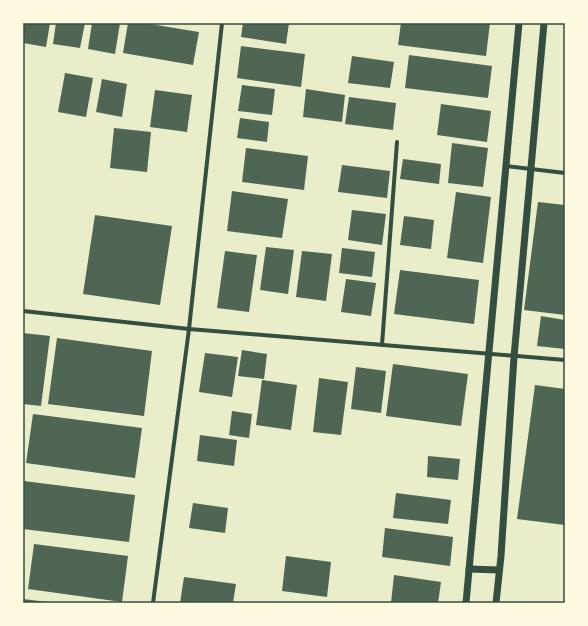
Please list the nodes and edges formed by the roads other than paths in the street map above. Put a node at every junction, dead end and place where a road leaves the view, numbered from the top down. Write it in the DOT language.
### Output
graph roads {
  1 [pos="222,23"];
  2 [pos="519,23"];
  3 [pos="544,23"];
  4 [pos="397,142"];
  5 [pos="506,166"];
  6 [pos="530,169"];
  7 [pos="565,173"];
  8 [pos="23,311"];
  9 [pos="189,329"];
  10 [pos="382,345"];
  11 [pos="489,354"];
  12 [pos="514,357"];
  13 [pos="565,360"];
  14 [pos="469,569"];
  15 [pos="499,570"];
  16 [pos="153,603"];
  17 [pos="466,603"];
  18 [pos="496,603"];
  1 -- 9 [label="street"];
  2 -- 5 [label="street"];
  3 -- 6 [label="street"];
  4 -- 10 [label="street"];
  5 -- 6 [label="street"];
  5 -- 11 [label="street"];
  6 -- 7 [label="street"];
  6 -- 12 [label="street"];
  8 -- 9 [label="street"];
  9 -- 10 [label="street"];
  9 -- 16 [label="street"];
  10 -- 11 [label="street"];
  11 -- 12 [label="street"];
  11 -- 14 [label="street"];
  12 -- 13 [label="street"];
  12 -- 15 [label="street"];
  14 -- 15 [label="street"];
  14 -- 17 [label="street"];
  15 -- 18 [label="street"];
}
